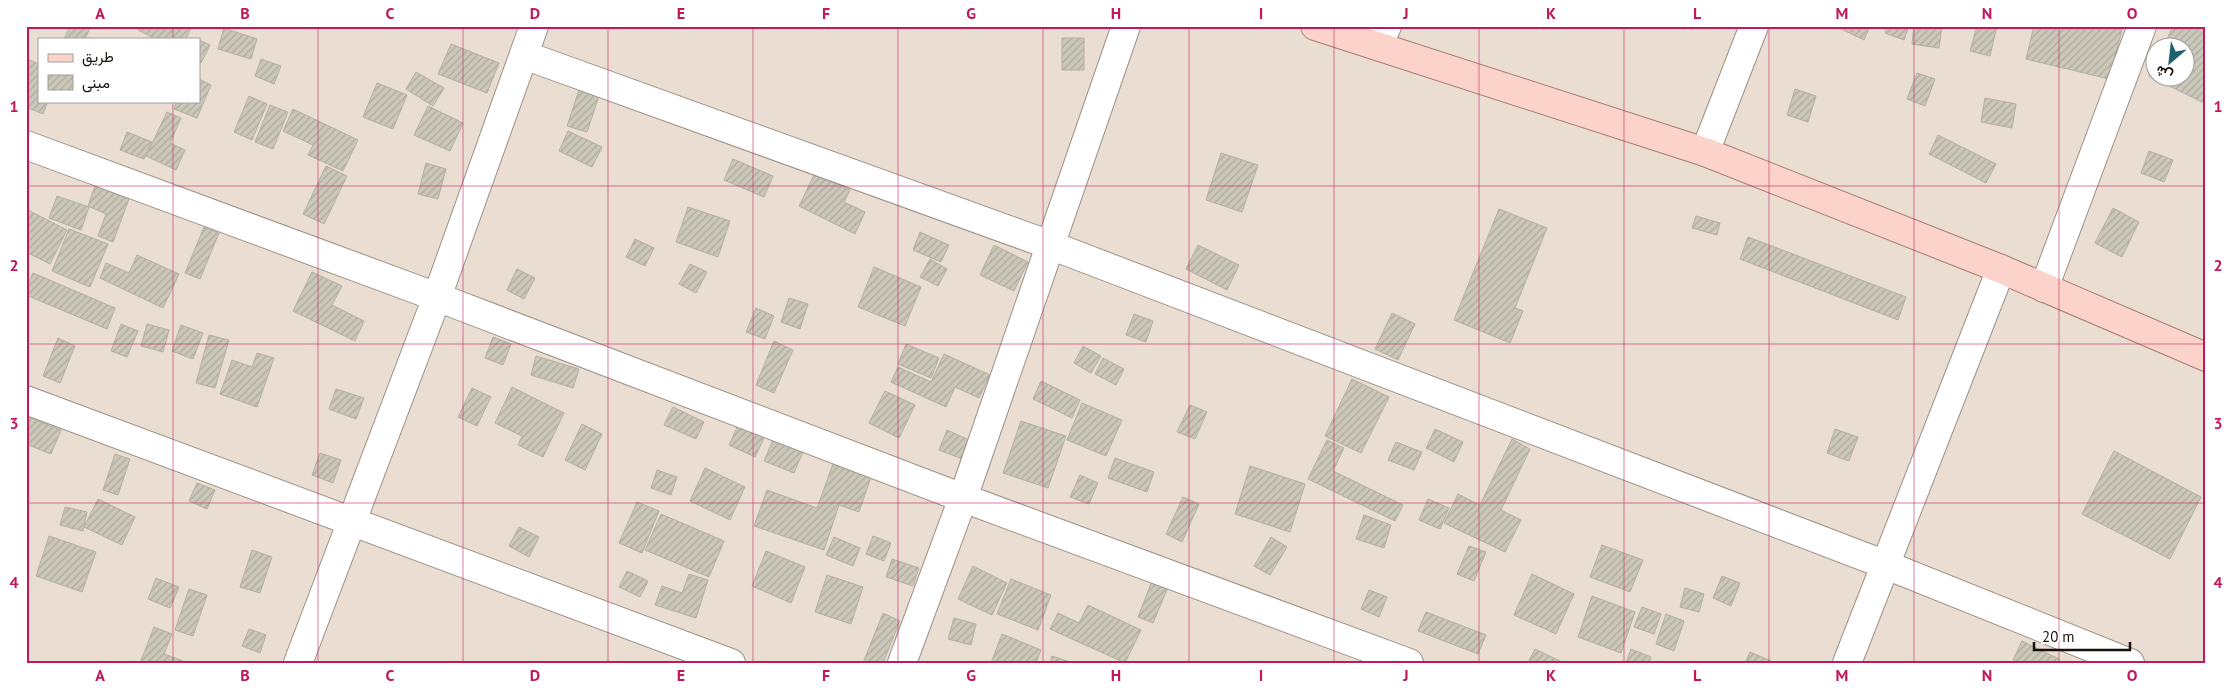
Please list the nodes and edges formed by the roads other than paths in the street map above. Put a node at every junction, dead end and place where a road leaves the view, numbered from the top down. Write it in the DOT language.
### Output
graph roads {
  1 [pos="534,26"];
  2 [pos="1126,26"];
  3 [pos="1315,26"];
  4 [pos="1754,26"];
  5 [pos="2142,26"];
  6 [pos="1382,36"];
  7 [pos="524,55"];
  8 [pos="26,145"];
  9 [pos="1705,152"];
  10 [pos="1050,245"];
  11 [pos="2001,268"];
  12 [pos="2044,288"];
  13 [pos="438,297"];
  14 [pos="2206,357"];
  15 [pos="26,400"];
  16 [pos="963,498"];
  17 [pos="353,521"];
  18 [pos="1886,565"];
  19 [pos="298,663"];
  20 [pos="731,663"];
  21 [pos="902,663"];
  22 [pos="1409,663"];
  23 [pos="1847,663"];
  24 [pos="2130,663"];
  1 -- 7 [label="street"];
  2 -- 10 [label="street"];
  3 -- 6 [label="main road"];
  4 -- 9 [label="street"];
  5 -- 12 [label="street"];
  6 -- 9 [label="main road"];
  7 -- 10 [label="street"];
  7 -- 13 [label="street"];
  8 -- 13 [label="street"];
  9 -- 11 [label="main road"];
  10 -- 16 [label="street"];
  10 -- 18 [label="street"];
  11 -- 12 [label="main road"];
  11 -- 18 [label="street"];
  12 -- 14 [label="main road"];
  13 -- 16 [label="street"];
  13 -- 17 [label="street"];
  15 -- 17 [label="street"];
  16 -- 21 [label="street"];
  16 -- 22 [label="street"];
  17 -- 19 [label="street"];
  17 -- 20 [label="street"];
  18 -- 23 [label="street"];
  18 -- 24 [label="street"];
}
